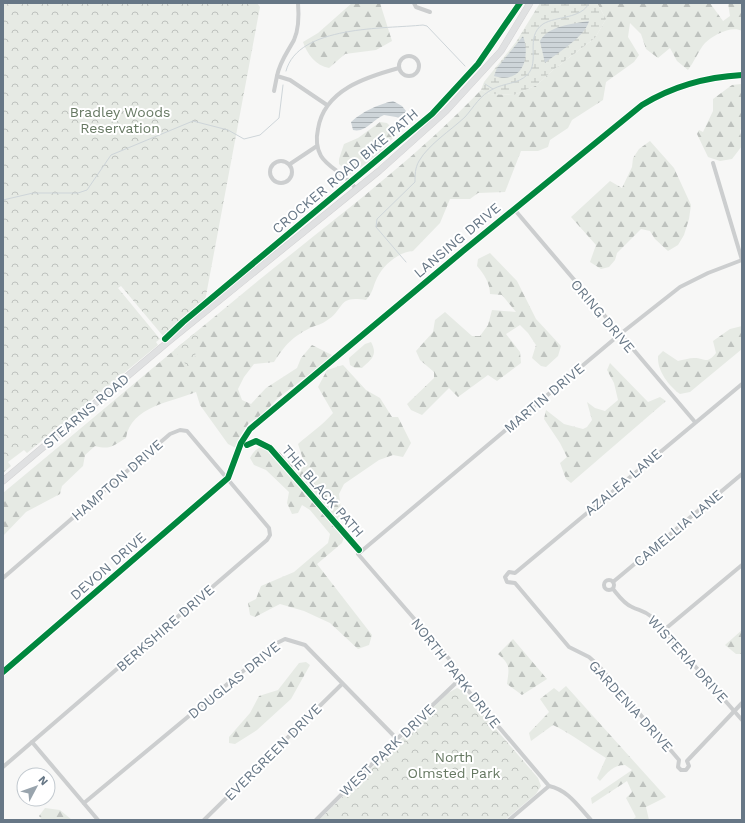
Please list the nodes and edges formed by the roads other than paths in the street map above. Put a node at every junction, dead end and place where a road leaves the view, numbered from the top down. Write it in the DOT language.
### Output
graph roads {
  1 [pos="298,3"];
  2 [pos="414,3"];
  3 [pos="530,3"];
  4 [pos="430,12"];
  5 [pos="399,68"];
  6 [pos="742,75"];
  7 [pos="277,76"];
  8 [pos="274,91"];
  9 [pos="326,105"];
  10 [pos="317,146"];
  11 [pos="713,163"];
  12 [pos="290,164"];
  13 [pos="356,189"];
  14 [pos="514,209"];
  15 [pos="742,260"];
  16 [pos="619,335"];
  17 [pos="742,384"];
  18 [pos="695,422"];
  19 [pos="742,474"];
  20 [pos="228,478"];
  21 [pos="3,481"];
  22 [pos="358,554"];
  23 [pos="742,565"];
  24 [pos="515,573"];
  25 [pos="505,577"];
  26 [pos="3,578"];
  27 [pos="613,582"];
  28 [pos="515,583"];
  29 [pos="613,589"];
  30 [pos="664,630"];
  31 [pos="3,672"];
  32 [pos="459,680"];
  33 [pos="342,684"];
  34 [pos="742,703"];
  35 [pos="734,711"];
  36 [pos="742,720"];
  37 [pos="397,739"];
  38 [pos="32,742"];
  39 [pos="680,761"];
  40 [pos="687,761"];
  41 [pos="3,767"];
  42 [pos="550,786"];
  43 [pos="84,803"];
  44 [pos="98,820"];
  45 [pos="204,820"];
  46 [pos="316,820"];
  47 [pos="509,820"];
  48 [pos="591,820"];
  1 -- 7 [label="street"];
  2 -- 4 [label="street"];
  3 -- 13 [label="main road, STEARNS ROAD"];
  5 -- 5 [label="street"];
  5 -- 9 [label="street"];
  6 -- 14 [label="street, LANSING DRIVE"];
  7 -- 8 [label="street"];
  7 -- 9 [label="street"];
  9 -- 10 [label="street"];
  10 -- 12 [label="street"];
  10 -- 13 [label="street"];
  11 -- 15 [label="street"];
  12 -- 12 [label="street"];
  13 -- 21 [label="main road, STEARNS ROAD"];
  14 -- 16 [label="street, ORING DRIVE"];
  14 -- 20 [label="street, LANSING DRIVE"];
  15 -- 16 [label="street, MARTIN DRIVE"];
  16 -- 18 [label="street, ORING DRIVE"];
  16 -- 22 [label="street, MARTIN DRIVE"];
  17 -- 18 [label="street, AZALEA LANE"];
  18 -- 24 [label="street, AZALEA LANE"];
  19 -- 27 [label="street, CAMELLIA LANE"];
  20 -- 26 [label="street, HAMPTON DRIVE"];
  20 -- 31 [label="street, DEVON DRIVE"];
  20 -- 38 [label="street, BERKSHIRE DRIVE"];
  22 -- 32 [label="street, NORTH PARK DRIVE"];
  23 -- 30 [label="street"];
  24 -- 25 [label="street, AZALEA LANE"];
  24 -- 28 [label="street"];
  25 -- 28 [label="street, GARDENIA DRIVE"];
  27 -- 29 [label="street"];
  27 -- 29 [label="street"];
  28 -- 39 [label="street, GARDENIA DRIVE"];
  29 -- 30 [label="street, WISTERIA DRIVE"];
  30 -- 35 [label="street, WISTERIA DRIVE"];
  32 -- 37 [label="street, WEST PARK DRIVE"];
  32 -- 42 [label="street, NORTH PARK DRIVE"];
  33 -- 37 [label="street, DOUGLAS DRIVE"];
  33 -- 43 [label="street, DOUGLAS DRIVE"];
  33 -- 45 [label="street, EVERGREEN DRIVE"];
  34 -- 35 [label="street"];
  35 -- 36 [label="street, WISTERIA DRIVE"];
  35 -- 40 [label="street"];
  37 -- 46 [label="street, WEST PARK DRIVE"];
  38 -- 41 [label="street, BERKSHIRE DRIVE"];
  38 -- 43 [label="street"];
  39 -- 40 [label="street, GARDENIA DRIVE"];
  39 -- 40 [label="street, GARDENIA DRIVE"];
  42 -- 47 [label="street"];
  42 -- 48 [label="street, NORTH PARK DRIVE"];
  43 -- 44 [label="street"];
}
